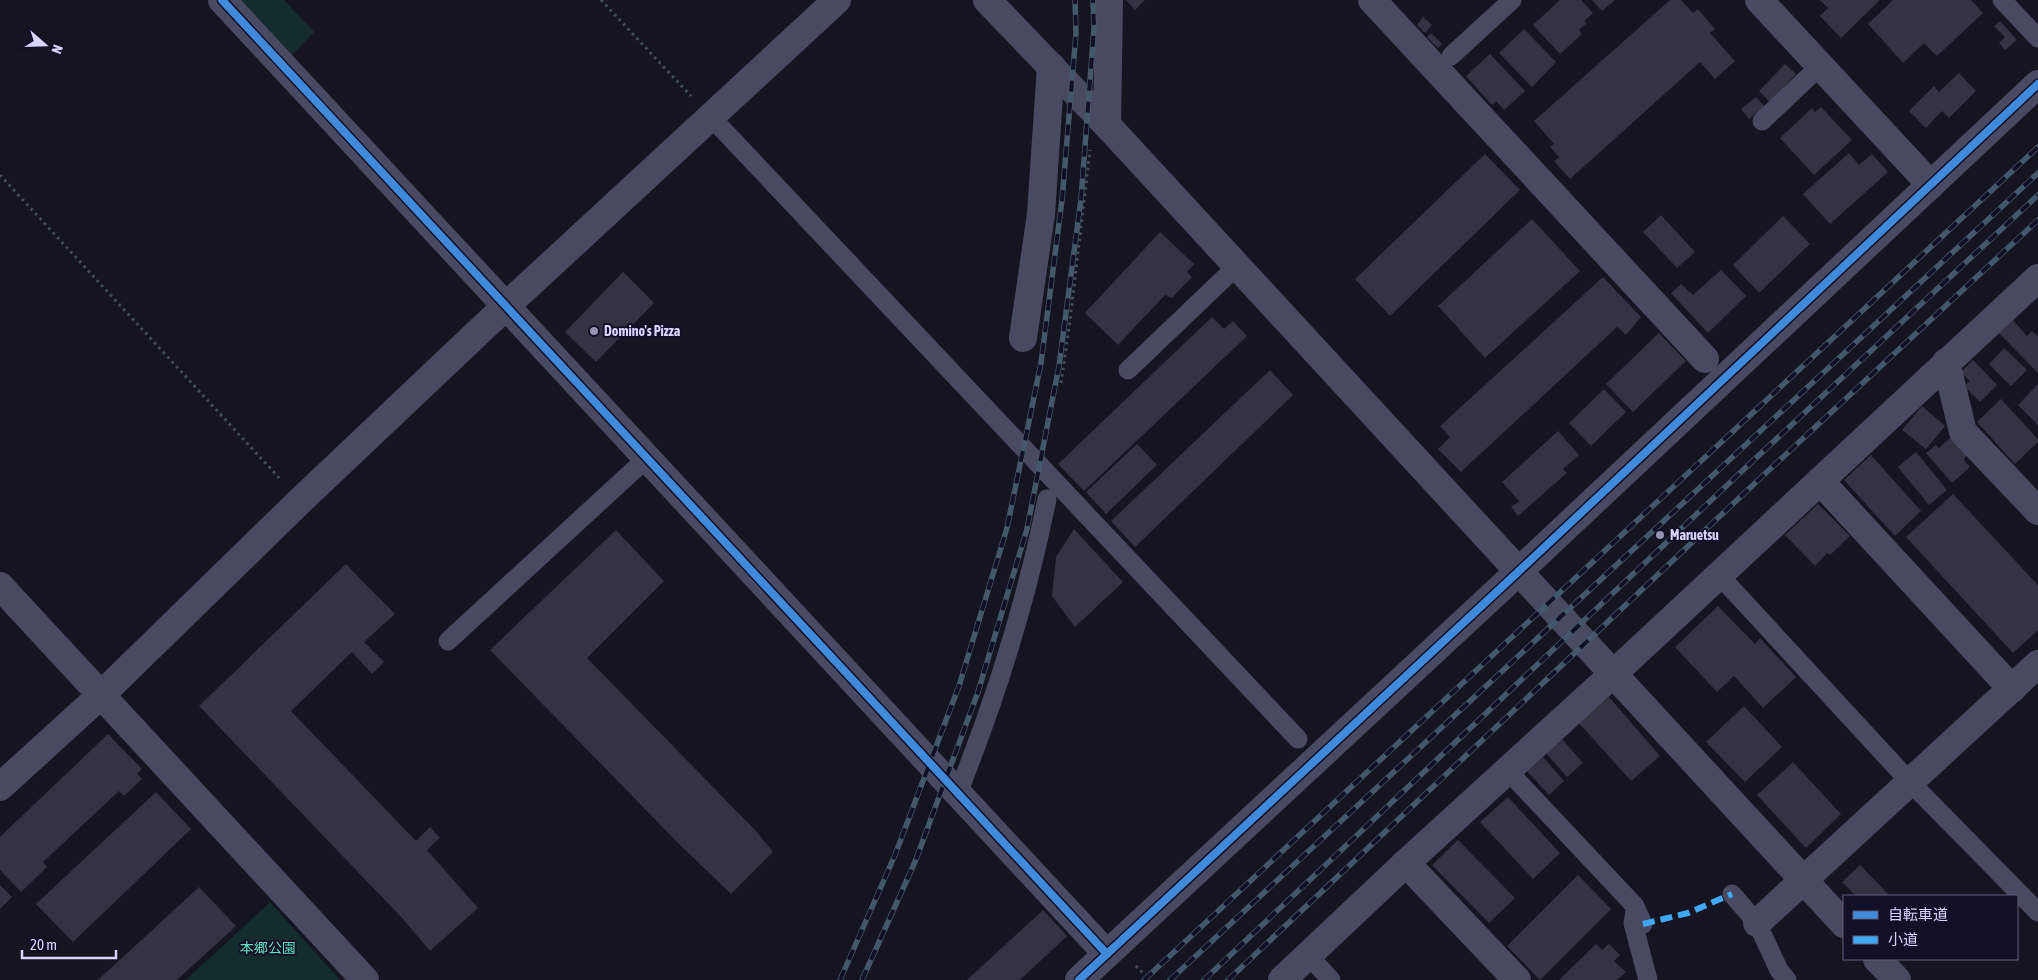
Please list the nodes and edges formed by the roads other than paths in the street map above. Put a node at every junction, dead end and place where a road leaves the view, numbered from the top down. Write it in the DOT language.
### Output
graph roads {
  1 [pos="222,0"];
  2 [pos="837,0"];
  3 [pos="988,0"];
  4 [pos="1109,0"];
  5 [pos="1372,0"];
  6 [pos="1512,0"];
  7 [pos="1759,0"];
  8 [pos="2002,0"];
  9 [pos="2038,38"];
  10 [pos="1451,56"];
  11 [pos="1051,66"];
  12 [pos="1820,66"];
  13 [pos="2038,84"];
  14 [pos="710,116"];
  15 [pos="1100,117"];
  16 [pos="1762,121"];
  17 [pos="1931,185"];
  18 [pos="1237,266"];
  19 [pos="2038,278"];
  20 [pos="506,306"];
  21 [pos="1023,338"];
  22 [pos="1705,359"];
  23 [pos="1946,362"];
  24 [pos="1128,370"];
  25 [pos="647,458"];
  26 [pos="1820,481"];
  27 [pos="1047,499"];
  28 [pos="2038,512"];
  29 [pos="1518,572"];
  30 [pos="1719,575"];
  31 [pos="0,586"];
  32 [pos="448,641"];
  33 [pos="2038,664"];
  34 [pos="1613,674"];
  35 [pos="2012,689"];
  36 [pos="101,695"];
  37 [pos="1298,739"];
  38 [pos="1508,771"];
  39 [pos="1910,782"];
  40 [pos="0,787"];
  41 [pos="958,793"];
  42 [pos="1406,863"];
  43 [pos="1804,881"];
  44 [pos="1732,894"];
  45 [pos="1635,906"];
  46 [pos="2038,912"];
  47 [pos="1757,923"];
  48 [pos="1843,923"];
  49 [pos="1643,924"];
  50 [pos="1107,954"];
  51 [pos="1308,956"];
  52 [pos="1878,960"];
  53 [pos="365,980"];
  54 [pos="1079,980"];
  55 [pos="1282,980"];
  56 [pos="1331,980"];
  57 [pos="1517,980"];
  58 [pos="1648,980"];
  59 [pos="1787,980"];
  60 [pos="1897,980"];
  1 -- 20 [label="street"];
  2 -- 14 [label="street"];
  3 -- 11 [label="street"];
  4 -- 15 [label="street"];
  5 -- 22 [label="street"];
  6 -- 10 [label="lane"];
  7 -- 12 [label="street"];
  8 -- 9 [label="lane"];
  11 -- 15 [label="street"];
  11 -- 21 [label="street"];
  12 -- 16 [label="lane"];
  12 -- 17 [label="street"];
  13 -- 17 [label="street"];
  14 -- 20 [label="street"];
  14 -- 37 [label="lane"];
  15 -- 18 [label="street"];
  17 -- 29 [label="street"];
  18 -- 24 [label="lane"];
  18 -- 29 [label="street"];
  19 -- 23 [label="street"];
  20 -- 25 [label="street"];
  20 -- 36 [label="street"];
  23 -- 26 [label="street"];
  23 -- 28 [label="street"];
  25 -- 32 [label="lane"];
  25 -- 41 [label="street"];
  26 -- 30 [label="street"];
  26 -- 35 [label="street"];
  27 -- 41 [label="lane"];
  29 -- 34 [label="street"];
  29 -- 50 [label="street"];
  30 -- 34 [label="street"];
  30 -- 39 [label="lane"];
  31 -- 36 [label="street"];
  33 -- 35 [label="street"];
  34 -- 38 [label="street"];
  34 -- 43 [label="street"];
  35 -- 39 [label="street"];
  36 -- 40 [label="street"];
  36 -- 53 [label="street"];
  38 -- 42 [label="street"];
  38 -- 45 [label="lane"];
  39 -- 43 [label="street"];
  39 -- 46 [label="lane"];
  41 -- 50 [label="street"];
  42 -- 51 [label="street"];
  42 -- 57 [label="street"];
  43 -- 47 [label="street"];
  43 -- 48 [label="street"];
  44 -- 47 [label="lane"];
  45 -- 49 [label="lane"];
  45 -- 58 [label="lane"];
  47 -- 59 [label="lane"];
  50 -- 54 [label="street"];
  51 -- 55 [label="street"];
  51 -- 56 [label="lane"];
  52 -- 60 [label="street"];
}
